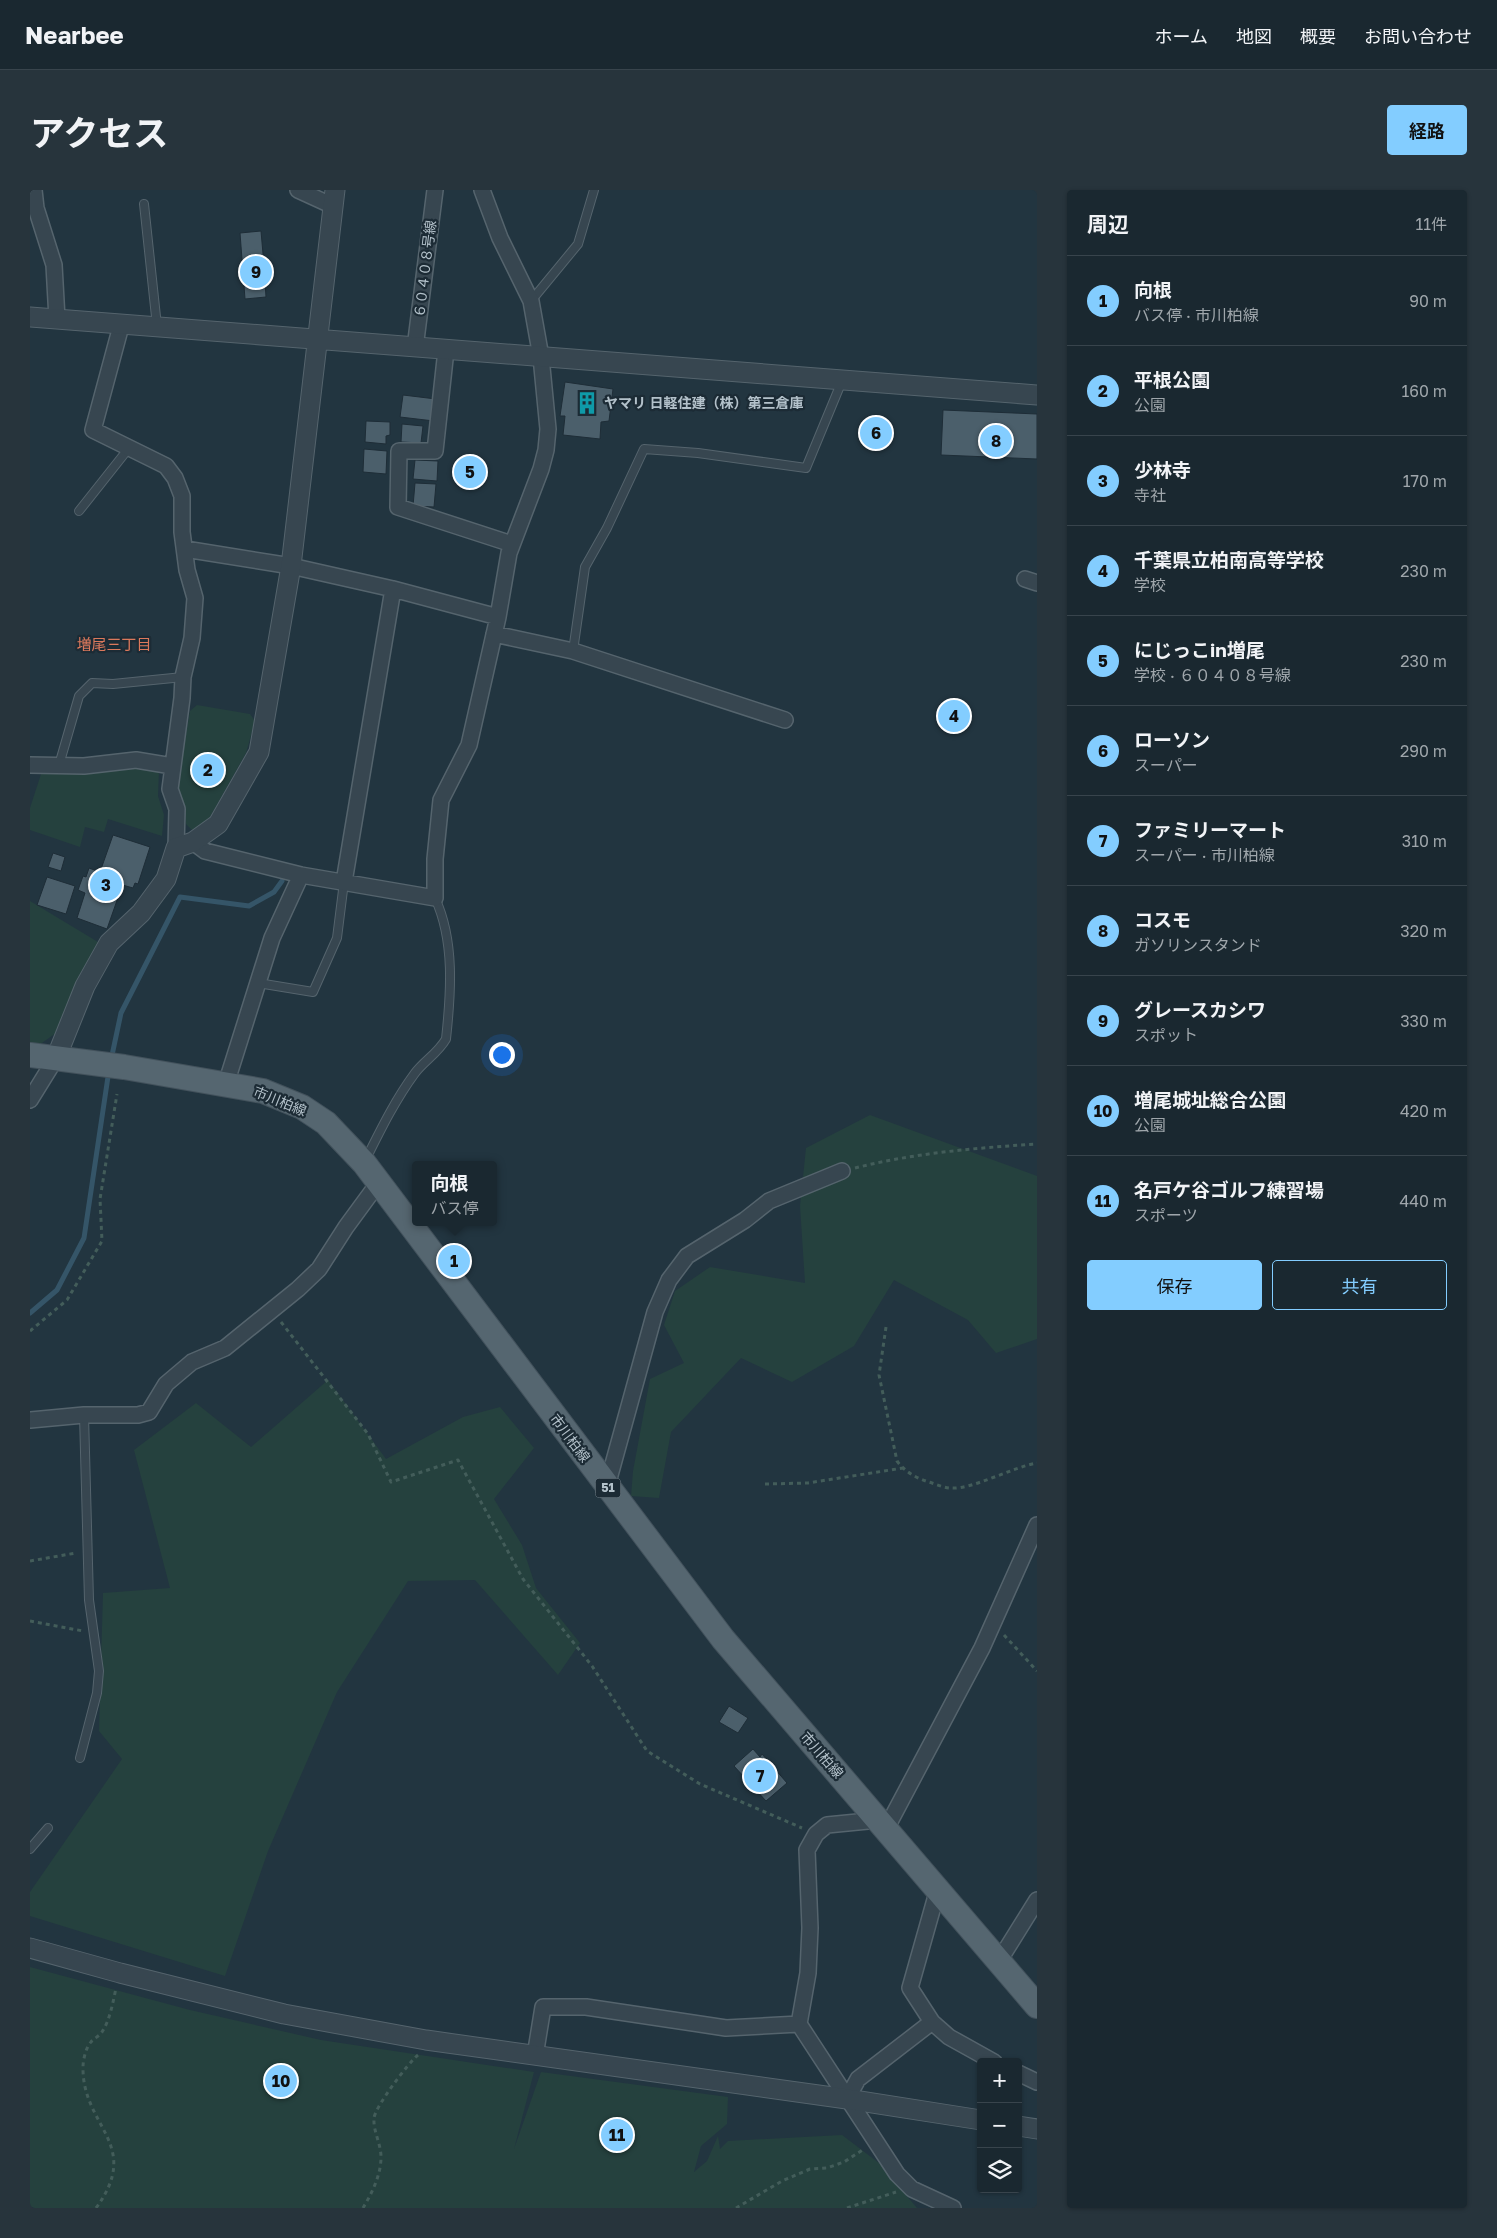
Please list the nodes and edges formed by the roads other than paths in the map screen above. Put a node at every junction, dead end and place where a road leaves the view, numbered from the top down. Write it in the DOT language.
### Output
graph roads {
  1 [pos="34,190"];
  2 [pos="298,190"];
  3 [pos="435,190"];
  4 [pos="482,190"];
  5 [pos="594,190"];
  6 [pos="334,198"];
  7 [pos="144,204"];
  8 [pos="531,301"];
  9 [pos="30,317"];
  10 [pos="57,319"];
  11 [pos="121,326"];
  12 [pos="158,328"];
  13 [pos="318,340"];
  14 [pos="416,348"];
  15 [pos="446,350"];
  16 [pos="541,357"];
  17 [pos="843,380"];
  18 [pos="1037,395"];
  19 [pos="129,448"];
  20 [pos="79,512"];
  21 [pos="512,544"];
  22 [pos="185,549"];
  23 [pos="291,566"];
  24 [pos="392,589"];
  25 [pos="498,617"];
  26 [pos="494,634"];
  27 [pos="573,651"];
  28 [pos="183,677"];
  29 [pos="785,720"];
  30 [pos="30,765"];
  31 [pos="59,765"];
  32 [pos="172,766"];
  33 [pos="185,845"];
  34 [pos="301,875"];
  35 [pos="344,882"];
  36 [pos="435,898"];
  37 [pos="258,983"];
  38 [pos="30,1055"];
  39 [pos="56,1058"];
  40 [pos="226,1084"];
  41 [pos="30,1100"];
  42 [pos="364,1163"];
  43 [pos="842,1171"];
  44 [pos="379,1182"];
  45 [pos="84,1415"];
  46 [pos="30,1420"];
  47 [pos="607,1486"];
  48 [pos="1037,1526"];
  49 [pos="80,1758"];
  50 [pos="882,1824"];
  51 [pos="48,1828"];
  52 [pos="30,1849"];
  53 [pos="938,1889"];
  54 [pos="1037,1900"];
  55 [pos="30,1948"];
  56 [pos="998,1961"];
  57 [pos="1037,2006"];
  58 [pos="932,2022"];
  59 [pos="799,2024"];
  60 [pos="535,2056"];
  61 [pos="987,2058"];
  62 [pos="1022,2075"];
  63 [pos="1037,2082"];
  64 [pos="847,2099"];
  65 [pos="977,2119"];
  66 [pos="1022,2127"];
  67 [pos="1037,2129"];
  68 [pos="953,2208"];
  1 -- 10 [label="street"];
  2 -- 6 [label="street"];
  3 -- 14 [label="street, ６０４０８号線"];
  4 -- 8 [label="street"];
  5 -- 8 [label="lane"];
  6 -- 13 [label="street"];
  7 -- 12 [label="lane"];
  8 -- 16 [label="street"];
  9 -- 10 [label="street"];
  10 -- 11 [label="street"];
  11 -- 12 [label="street"];
  11 -- 19 [label="street"];
  12 -- 13 [label="street"];
  13 -- 14 [label="street"];
  13 -- 23 [label="street"];
  14 -- 15 [label="street"];
  15 -- 16 [label="street"];
  15 -- 21 [label="street"];
  16 -- 17 [label="street"];
  16 -- 21 [label="street"];
  17 -- 18 [label="street"];
  17 -- 27 [label="lane"];
  19 -- 20 [label="lane"];
  19 -- 22 [label="street"];
  21 -- 25 [label="street"];
  22 -- 23 [label="street"];
  22 -- 28 [label="street"];
  23 -- 24 [label="street"];
  23 -- 33 [label="street"];
  24 -- 25 [label="street"];
  24 -- 35 [label="street"];
  25 -- 26 [label="street"];
  26 -- 27 [label="street"];
  26 -- 36 [label="street"];
  27 -- 29 [label="street"];
  28 -- 31 [label="lane"];
  28 -- 32 [label="street"];
  30 -- 31 [label="street"];
  31 -- 32 [label="street"];
  32 -- 33 [label="street"];
  33 -- 34 [label="street"];
  33 -- 39 [label="street"];
  34 -- 35 [label="street"];
  34 -- 37 [label="street"];
  35 -- 36 [label="street"];
  35 -- 37 [label="lane"];
  36 -- 42 [label="lane"];
  37 -- 40 [label="street"];
  38 -- 39 [label="main road, 市川柏線 / 51"];
  39 -- 40 [label="main road, 市川柏線 / 51"];
  39 -- 41 [label="street"];
  40 -- 42 [label="main road, 市川柏線 / 51"];
  42 -- 44 [label="main road, 市川柏線 / 51"];
  43 -- 47 [label="street"];
  44 -- 45 [label="street"];
  44 -- 47 [label="main road, 市川柏線 / 51"];
  45 -- 46 [label="street"];
  45 -- 49 [label="lane"];
  47 -- 50 [label="main road, 市川柏線 / 51"];
  48 -- 50 [label="street"];
  50 -- 53 [label="main road, 市川柏線 / 51"];
  50 -- 59 [label="street"];
  51 -- 52 [label="lane"];
  53 -- 56 [label="main road, 市川柏線 / 51"];
  53 -- 58 [label="street"];
  54 -- 56 [label="street"];
  55 -- 60 [label="street"];
  56 -- 57 [label="main road, 市川柏線 / 51"];
  58 -- 61 [label="street"];
  58 -- 64 [label="street"];
  59 -- 60 [label="street"];
  59 -- 64 [label="street"];
  60 -- 64 [label="street"];
  62 -- 63 [label="street"];
  64 -- 65 [label="street"];
  64 -- 68 [label="street"];
  66 -- 67 [label="street"];
}
